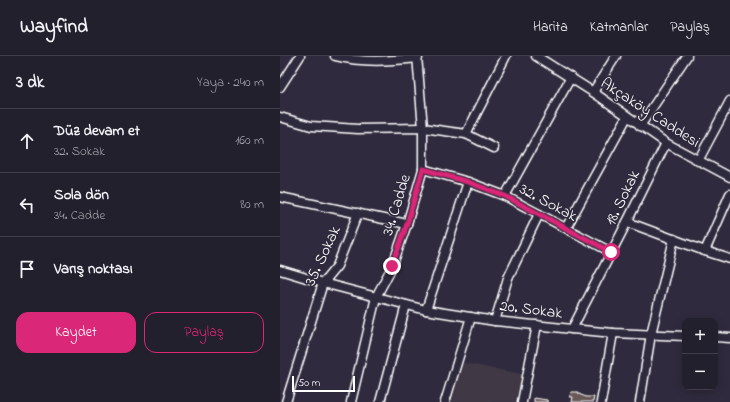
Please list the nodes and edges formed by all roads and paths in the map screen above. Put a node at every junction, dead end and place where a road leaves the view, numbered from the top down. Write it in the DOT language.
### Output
graph roads {
  1 [pos="300,56"];
  2 [pos="335,56"];
  3 [pos="506,56"];
  4 [pos="536,56"];
  5 [pos="616,56"];
  6 [pos="686,56"];
  7 [pos="418,57"];
  8 [pos="549,59"];
  9 [pos="571,77"];
  10 [pos="280,87"];
  11 [pos="593,92"];
  12 [pos="730,101"];
  13 [pos="627,117"];
  14 [pos="280,118"];
  15 [pos="640,126"];
  16 [pos="424,128"];
  17 [pos="466,134"];
  18 [pos="666,142"];
  19 [pos="494,148"];
  20 [pos="698,161"];
  21 [pos="423,169"];
  22 [pos="730,177"];
  23 [pos="468,182"];
  24 [pos="730,194"];
  25 [pos="505,196"];
  26 [pos="280,199"];
  27 [pos="358,213"];
  28 [pos="539,214"];
  29 [pos="627,222"];
  30 [pos="407,224"];
  31 [pos="566,228"];
  32 [pos="674,239"];
  33 [pos="704,251"];
  34 [pos="611,252"];
  35 [pos="730,259"];
  36 [pos="280,270"];
  37 [pos="323,283"];
  38 [pos="376,297"];
  39 [pos="406,305"];
  40 [pos="426,310"];
  41 [pos="471,317"];
  42 [pos="495,320"];
  43 [pos="537,325"];
  44 [pos="572,329"];
  45 [pos="613,333"];
  46 [pos="651,334"];
  47 [pos="682,336"];
  48 [pos="718,337"];
  49 [pos="730,338"];
  50 [pos="286,402"];
  51 [pos="351,402"];
  52 [pos="380,402"];
  53 [pos="445,402"];
  54 [pos="522,402"];
  55 [pos="601,402"];
  56 [pos="640,402"];
  1 -- 10 [label="street"];
  2 -- 7 [label="street"];
  3 -- 17 [label="street"];
  4 -- 8 [label="street, Akçaköy Caddesi"];
  5 -- 11 [label="street"];
  6 -- 15 [label="street"];
  7 -- 16 [label="street, 34. Cadde"];
  8 -- 9 [label="street, Akçaköy Caddesi"];
  9 -- 11 [label="street, Akçaköy Caddesi"];
  9 -- 25 [label="street"];
  11 -- 13 [label="street, Akçaköy Caddesi"];
  12 -- 20 [label="street"];
  13 -- 15 [label="street, Akçaköy Caddesi"];
  13 -- 31 [label="street"];
  14 -- 16 [label="street"];
  15 -- 18 [label="street, Akçaköy Caddesi"];
  16 -- 17 [label="street"];
  16 -- 21 [label="street, 34. Cadde"];
  17 -- 19 [label="street"];
  18 -- 20 [label="street, Akçaköy Caddesi"];
  18 -- 29 [label="street, 18. Sokak"];
  20 -- 22 [label="street, Akçaköy Caddesi"];
  21 -- 23 [label="street, 32. Sokak"];
  21 -- 30 [label="street, 34. Cadde"];
  23 -- 25 [label="street, 32. Sokak"];
  23 -- 40 [label="street"];
  24 -- 33 [label="street"];
  25 -- 28 [label="street, 32. Sokak"];
  26 -- 27 [label="street"];
  27 -- 30 [label="street"];
  27 -- 37 [label="street, 35. Sokak"];
  28 -- 31 [label="street, 32. Sokak"];
  28 -- 42 [label="street"];
  29 -- 32 [label="street"];
  29 -- 34 [label="street, 18. Sokak"];
  30 -- 38 [label="street, 34. Cadde"];
  31 -- 34 [label="street, 32. Sokak"];
  32 -- 33 [label="street"];
  32 -- 46 [label="street"];
  33 -- 35 [label="street"];
  34 -- 44 [label="street, 18. Sokak"];
  36 -- 37 [label="street, 20. Sokak"];
  37 -- 38 [label="street, 20. Sokak"];
  37 -- 50 [label="street, 35. Sokak"];
  38 -- 39 [label="street, 20. Sokak"];
  38 -- 51 [label="street, 34. Cadde"];
  39 -- 40 [label="street, 20. Sokak"];
  39 -- 52 [label="street"];
  40 -- 41 [label="street, 20. Sokak"];
  41 -- 42 [label="street, 20. Sokak"];
  41 -- 53 [label="street"];
  42 -- 43 [label="street, 20. Sokak"];
  43 -- 44 [label="street, 20. Sokak"];
  43 -- 54 [label="street"];
  44 -- 45 [label="street, 20. Sokak"];
  45 -- 46 [label="street, 20. Sokak"];
  45 -- 55 [label="street"];
  46 -- 47 [label="street, 20. Sokak"];
  46 -- 56 [label="street"];
  48 -- 49 [label="street"];
}
